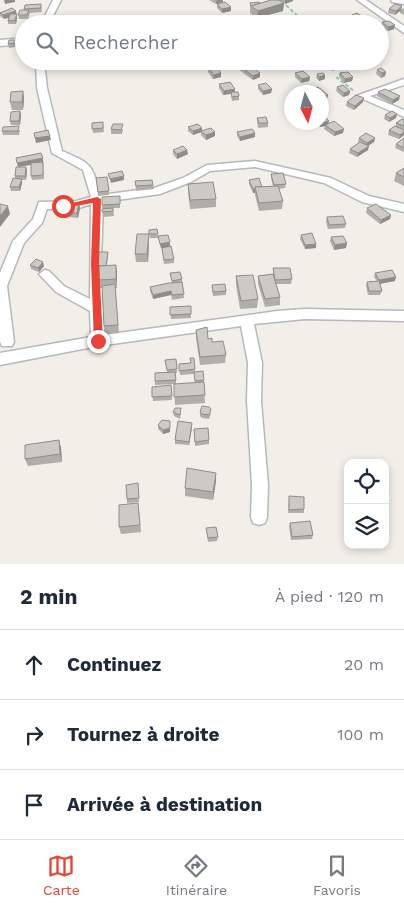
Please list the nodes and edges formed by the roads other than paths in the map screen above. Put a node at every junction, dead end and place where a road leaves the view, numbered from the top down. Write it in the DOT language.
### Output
graph roads {
  1 [pos="57,0"];
  2 [pos="361,0"];
  3 [pos="395,0"];
  4 [pos="404,2"];
  5 [pos="50,15"];
  6 [pos="382,15"];
  7 [pos="389,20"];
  8 [pos="404,30"];
  9 [pos="15,42"];
  10 [pos="0,43"];
  11 [pos="41,70"];
  12 [pos="404,82"];
  13 [pos="404,114"];
  14 [pos="97,199"];
  15 [pos="404,208"];
  16 [pos="45,274"];
  17 [pos="96,308"];
  18 [pos="404,316"];
  19 [pos="247,321"];
  20 [pos="3,341"];
  21 [pos="98,341"];
  22 [pos="38,351"];
  23 [pos="0,359"];
  24 [pos="259,517"];
  1 -- 5 [label="street"];
  2 -- 6 [label="street"];
  3 -- 4 [label="street"];
  7 -- 8 [label="street"];
  9 -- 10 [label="street"];
  11 -- 14 [label="street"];
  12 -- 13 [label="street"];
  14 -- 15 [label="street"];
  14 -- 17 [label="street"];
  14 -- 20 [label="street"];
  16 -- 17 [label="street"];
  17 -- 21 [label="street"];
  18 -- 19 [label="street"];
  19 -- 21 [label="street"];
  19 -- 24 [label="street"];
  20 -- 22 [label="street"];
  21 -- 22 [label="street"];
  22 -- 23 [label="street"];
}
